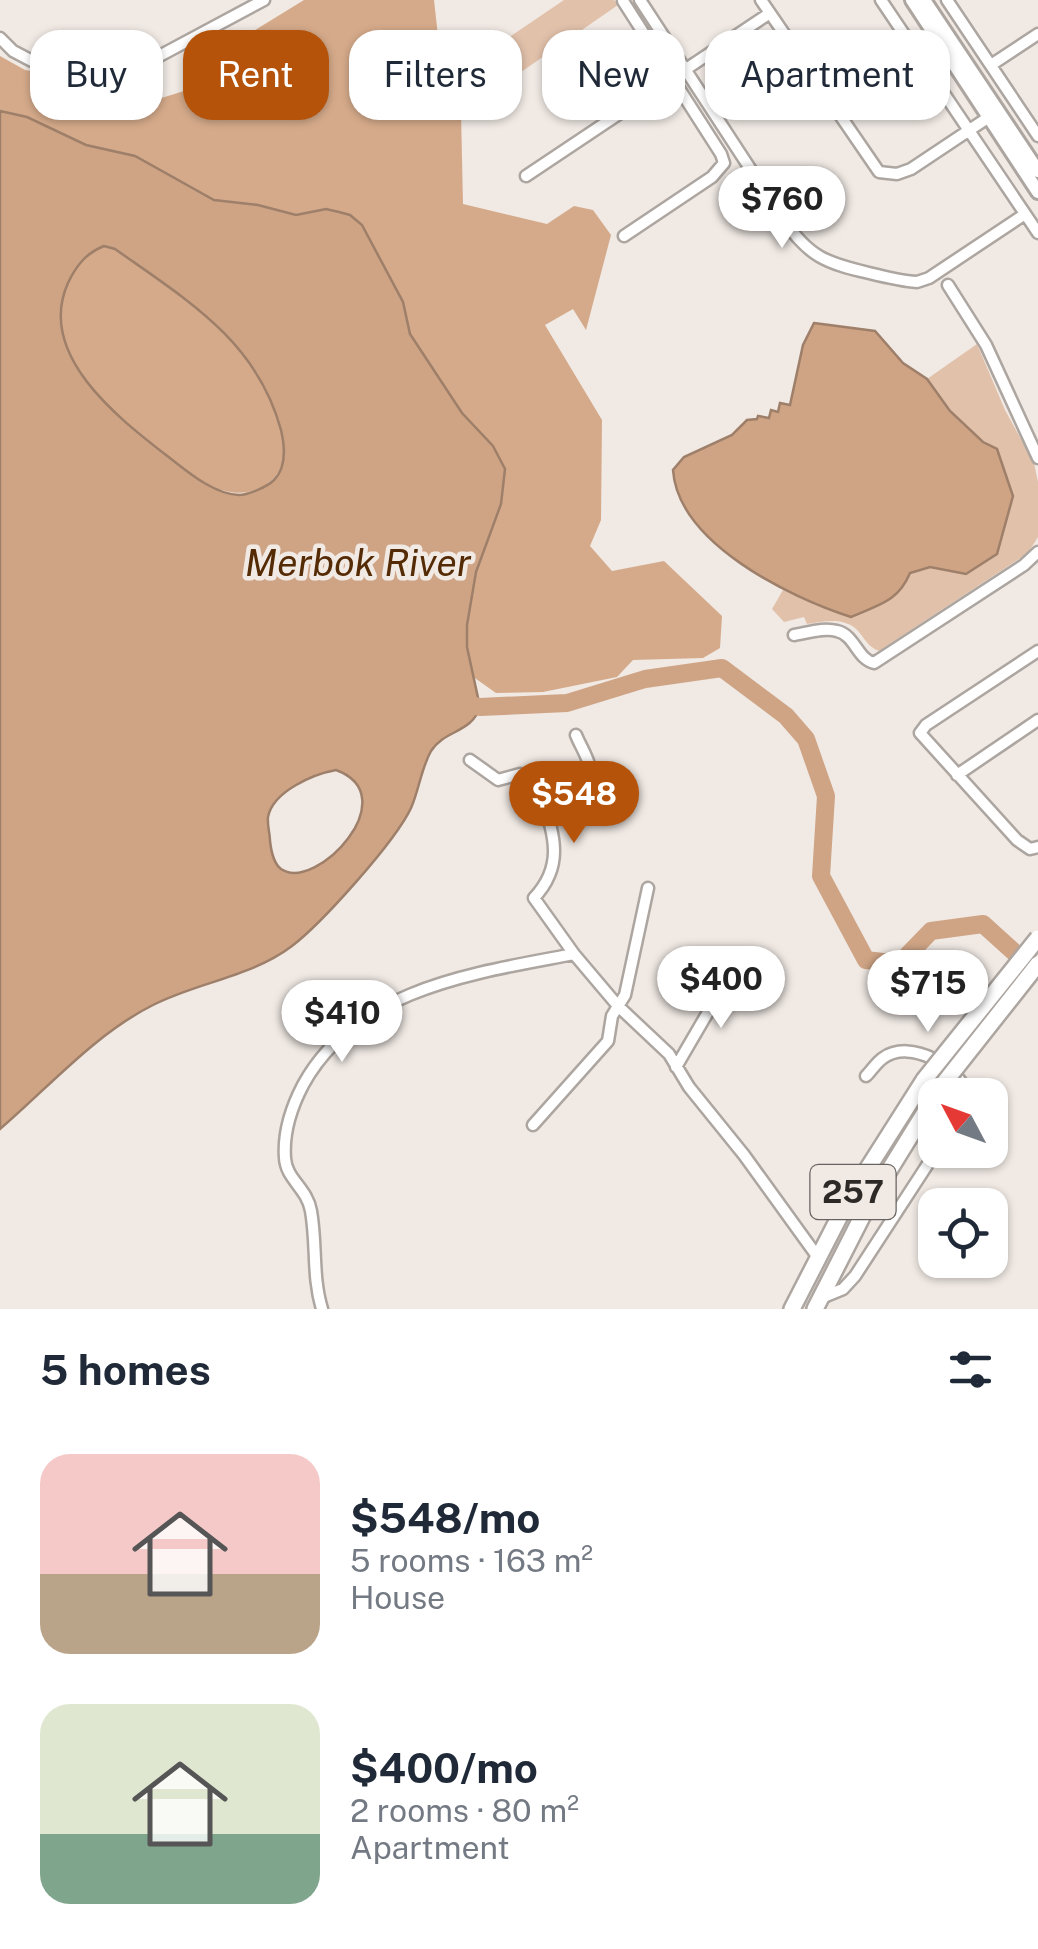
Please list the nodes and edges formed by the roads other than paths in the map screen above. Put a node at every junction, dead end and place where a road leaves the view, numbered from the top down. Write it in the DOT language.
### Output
graph roads {
  1 [pos="235,0"];
  2 [pos="264,0"];
  3 [pos="640,0"];
  4 [pos="760,0"];
  5 [pos="881,0"];
  6 [pos="912,0"];
  7 [pos="924,0"];
  8 [pos="947,0"];
  9 [pos="623,1"];
  10 [pos="240,13"];
  11 [pos="770,14"];
  12 [pos="642,30"];
  13 [pos="1038,34"];
  14 [pos="0,38"];
  15 [pos="991,65"];
  16 [pos="686,70"];
  17 [pos="685,97"];
  18 [pos="993,114"];
  19 [pos="611,120"];
  20 [pos="969,131"];
  21 [pos="1038,136"];
  22 [pos="1038,171"];
  23 [pos="526,176"];
  24 [pos="1038,192"];
  25 [pos="1024,214"];
  26 [pos="1038,234"];
  27 [pos="624,236"];
  28 [pos="948,284"];
  29 [pos="1038,456"];
  30 [pos="1038,552"];
  31 [pos="794,635"];
  32 [pos="1038,650"];
  33 [pos="1038,720"];
  34 [pos="576,735"];
  35 [pos="470,760"];
  36 [pos="957,775"];
  37 [pos="536,780"];
  38 [pos="1038,848"];
  39 [pos="648,888"];
  40 [pos="1038,938"];
  41 [pos="574,954"];
  42 [pos="1038,964"];
  43 [pos="748,968"];
  44 [pos="618,1006"];
  45 [pos="676,1068"];
  46 [pos="866,1076"];
  47 [pos="949,1078"];
  48 [pos="957,1078"];
  49 [pos="918,1124"];
  50 [pos="533,1125"];
  51 [pos="925,1168"];
  52 [pos="817,1256"];
  53 [pos="818,1304"];
  54 [pos="322,1309"];
  55 [pos="792,1309"];
  1 -- 10 [label="street"];
  2 -- 10 [label="street"];
  3 -- 16 [label="street"];
  4 -- 11 [label="street"];
  5 -- 20 [label="street"];
  6 -- 18 [label="street"];
  7 -- 18 [label="street"];
  8 -- 15 [label="street"];
  9 -- 12 [label="street"];
  10 -- 14 [label="street"];
  11 -- 16 [label="street"];
  11 -- 20 [label="street"];
  13 -- 15 [label="street"];
  15 -- 21 [label="street"];
  16 -- 25 [label="street"];
  17 -- 27 [label="street"];
  18 -- 20 [label="street"];
  18 -- 22 [label="street"];
  18 -- 24 [label="street"];
  19 -- 23 [label="street"];
  20 -- 25 [label="street"];
  25 -- 26 [label="street"];
  28 -- 29 [label="street"];
  30 -- 31 [label="street"];
  32 -- 36 [label="street"];
  33 -- 36 [label="street"];
  34 -- 37 [label="street"];
  35 -- 37 [label="street"];
  36 -- 38 [label="street"];
  37 -- 41 [label="street"];
  39 -- 44 [label="street"];
  40 -- 52 [label="highway, 257, bridge"];
  41 -- 44 [label="street"];
  41 -- 54 [label="street"];
  42 -- 47 [label="highway, 257, bridge"];
  43 -- 45 [label="street"];
  44 -- 45 [label="street"];
  44 -- 50 [label="street"];
  45 -- 52 [label="street"];
  46 -- 48 [label="street"];
  49 -- 53 [label="highway, 257"];
  51 -- 53 [label="street"];
  52 -- 55 [label="highway, 257"];
}
